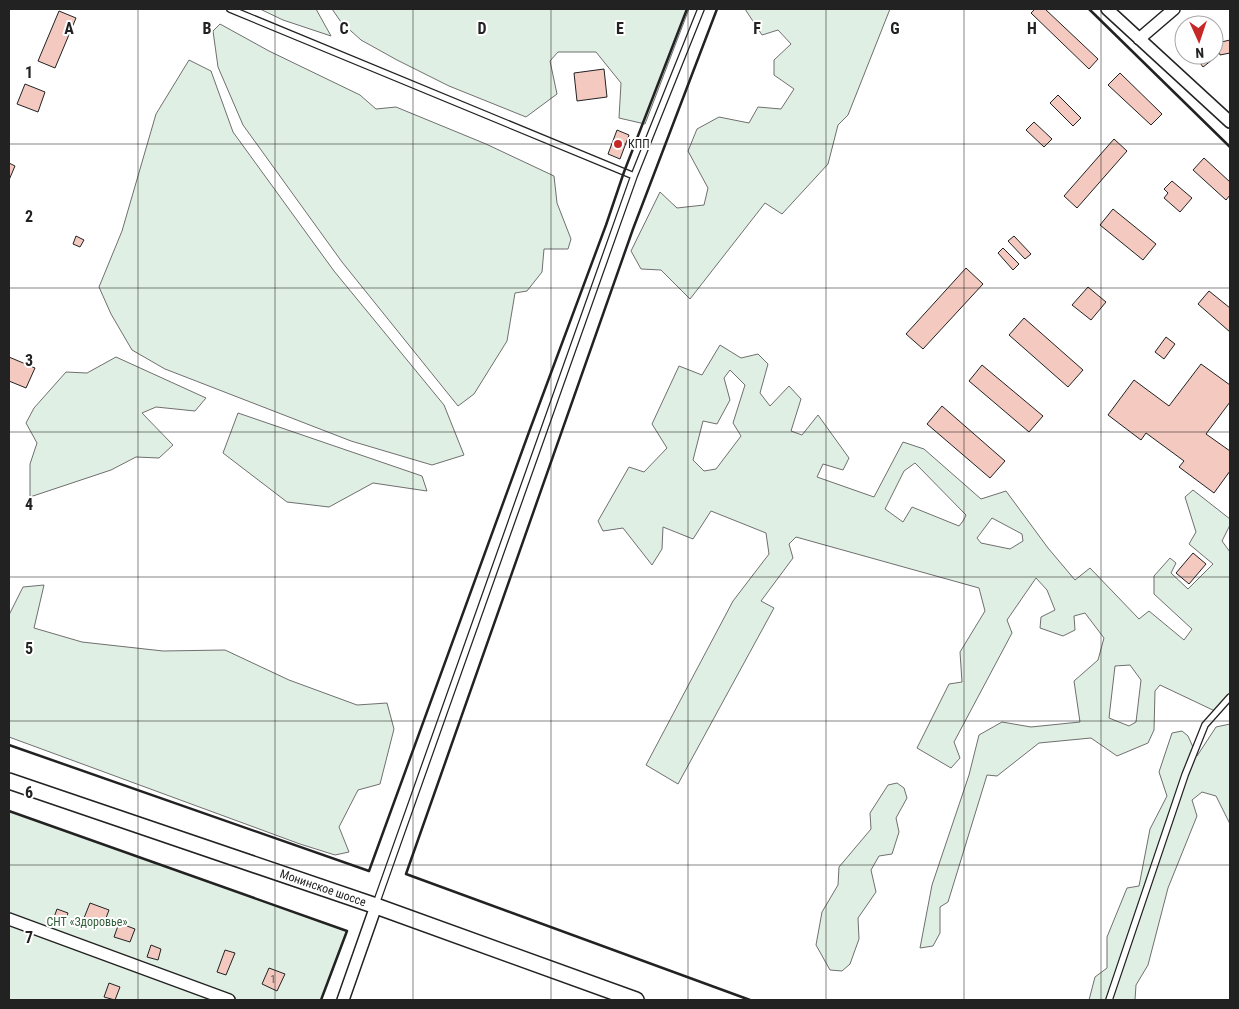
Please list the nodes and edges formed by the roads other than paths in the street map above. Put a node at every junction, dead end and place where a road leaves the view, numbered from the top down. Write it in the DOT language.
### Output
graph roads {
  1 [pos="230,9"];
  2 [pos="701,9"];
  3 [pos="1107,9"];
  4 [pos="1174,9"];
  5 [pos="1139,39"];
  6 [pos="1230,122"];
  7 [pos="634,176"];
  8 [pos="1230,697"];
  9 [pos="9,781"];
  10 [pos="376,906"];
  11 [pos="9,919"];
  12 [pos="229,1000"];
  13 [pos="343,1000"];
  14 [pos="636,1000"];
  15 [pos="1109,1000"];
  1 -- 7 [label="lane"];
  2 -- 7 [label="lane"];
  3 -- 5 [label="street"];
  4 -- 5 [label="street"];
  5 -- 6 [label="street"];
  7 -- 10 [label="lane"];
  8 -- 15 [label="lane"];
  9 -- 10 [label="main road, Монинское шоссе"];
  10 -- 13 [label="street"];
  10 -- 14 [label="main road, Монинское шоссе"];
  11 -- 12 [label="street"];
}
